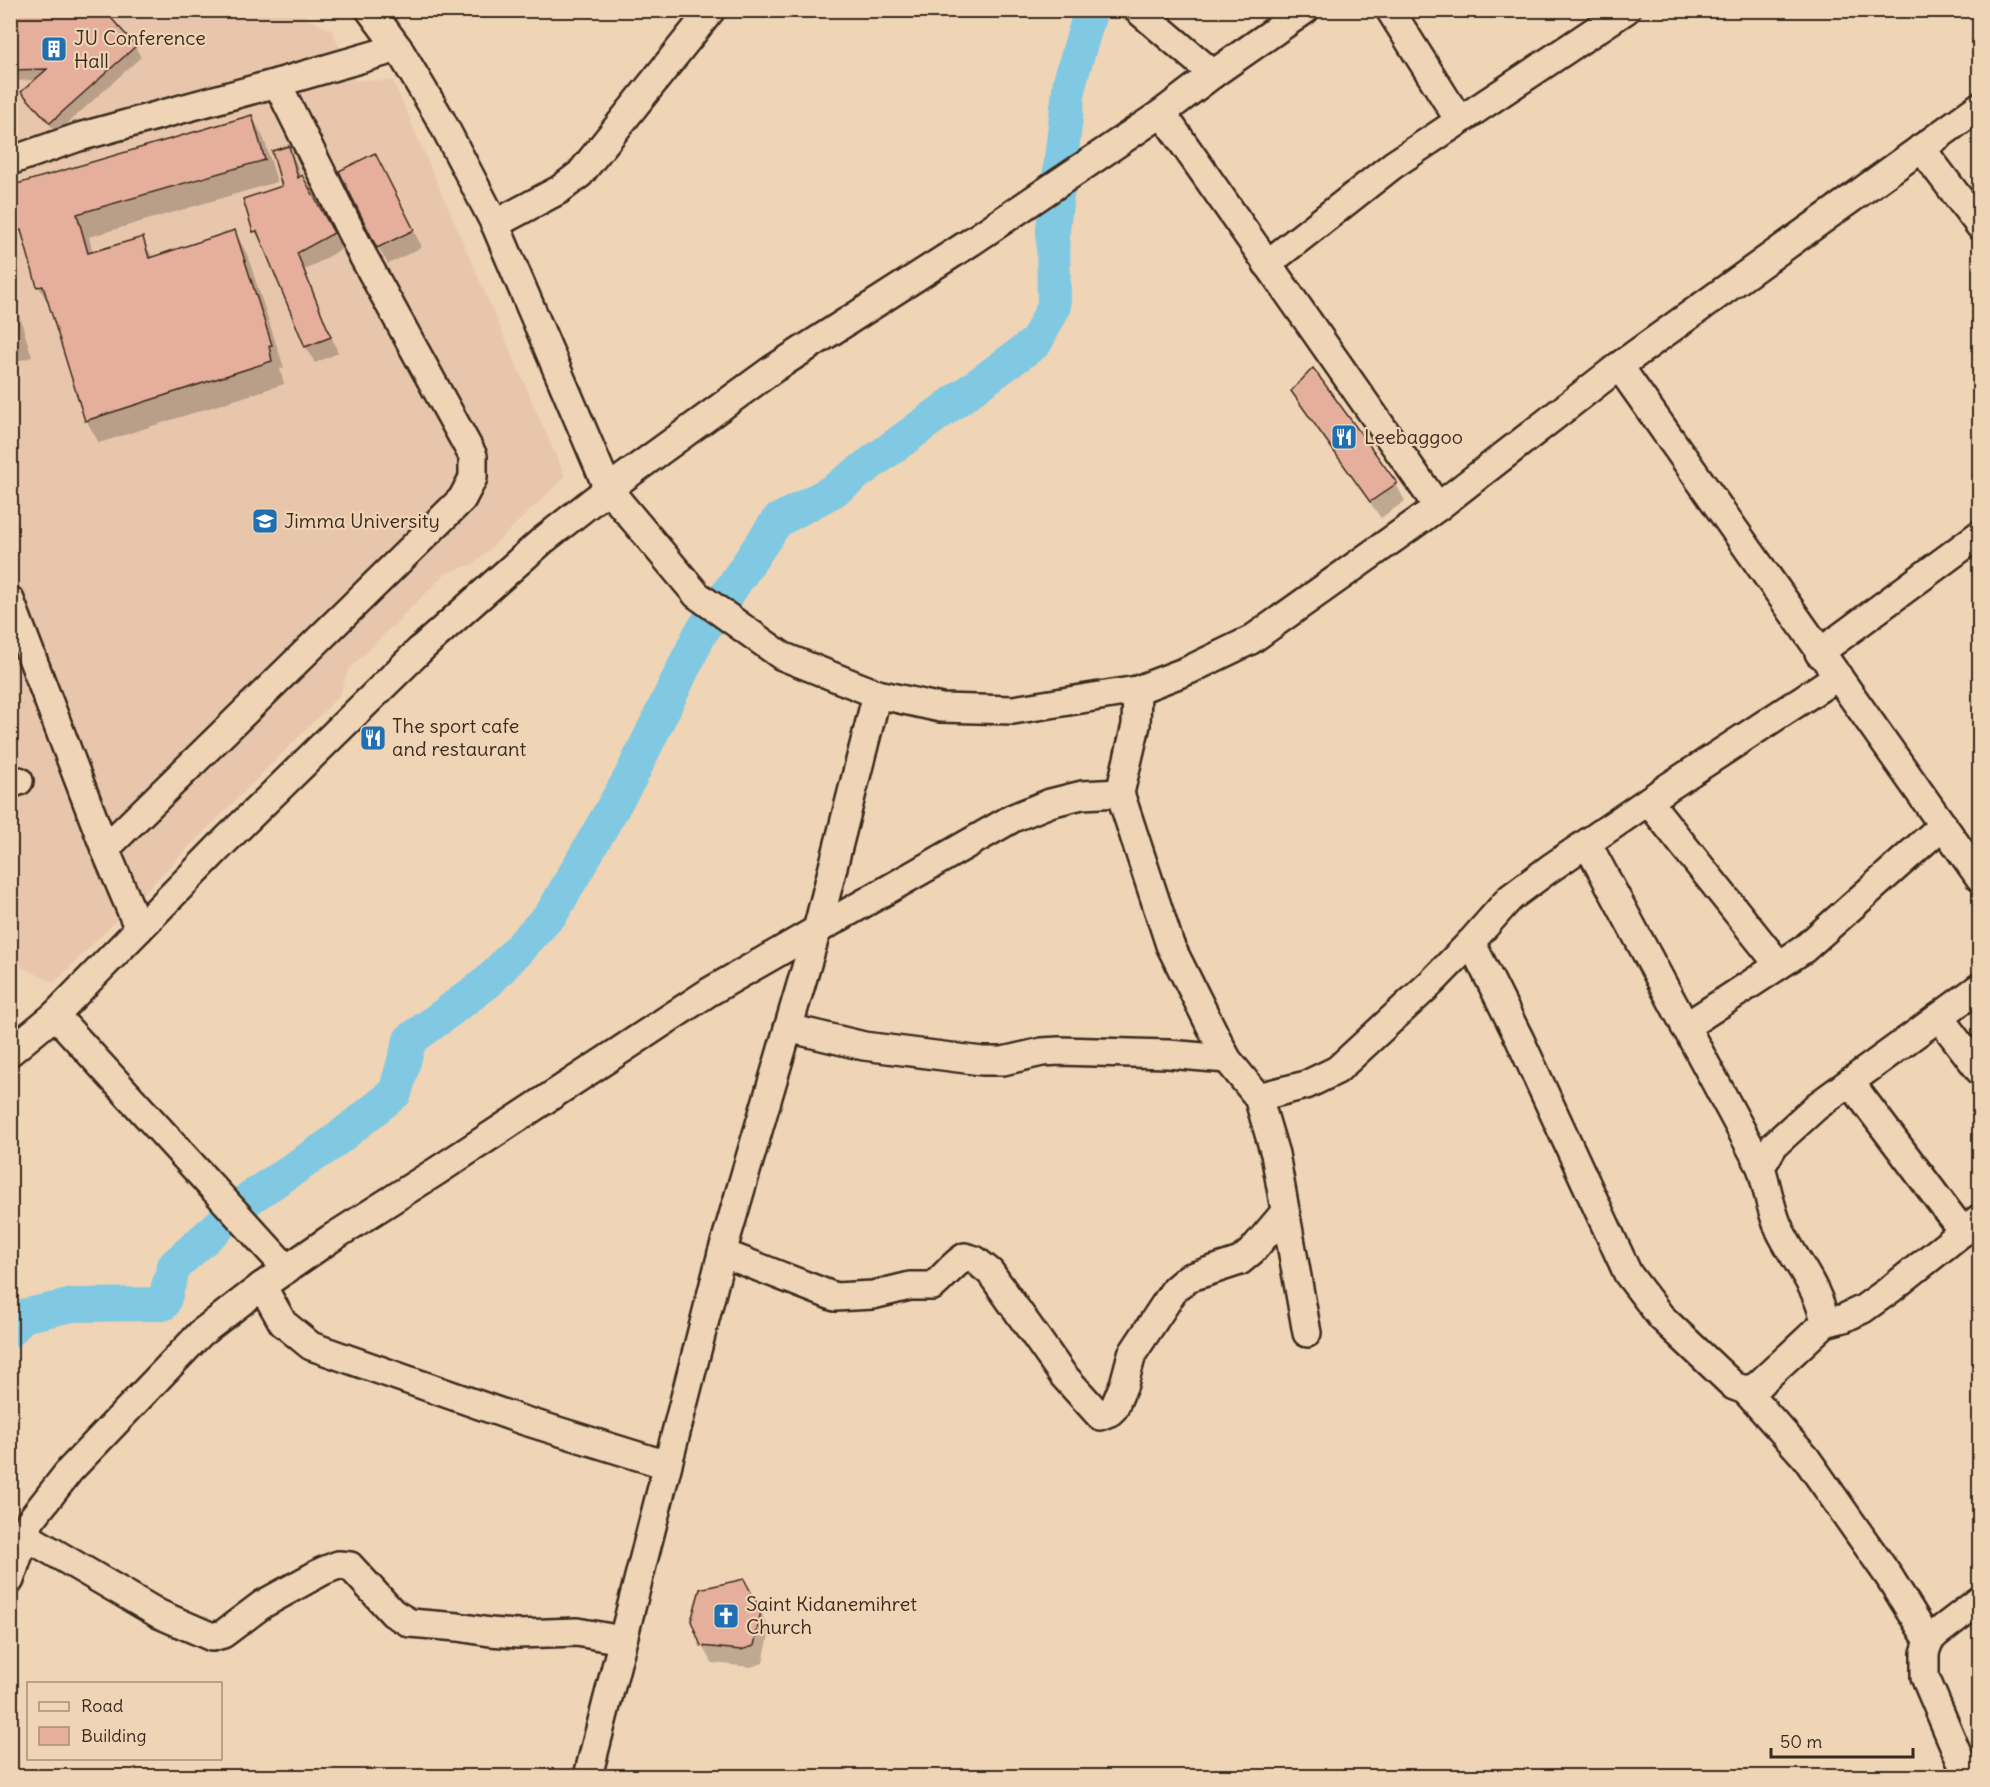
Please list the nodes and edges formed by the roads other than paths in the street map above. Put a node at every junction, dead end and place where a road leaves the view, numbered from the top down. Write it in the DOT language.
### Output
graph roads {
  1 [pos="370,10"];
  2 [pos="711,10"];
  3 [pos="1138,10"];
  4 [pos="1305,10"];
  5 [pos="1390,10"];
  6 [pos="1626,10"];
  7 [pos="398,48"];
  8 [pos="1213,74"];
  9 [pos="277,83"];
  10 [pos="1980,106"];
  11 [pos="1162,113"];
  12 [pos="1459,120"];
  13 [pos="1921,148"];
  14 [pos="10,161"];
  15 [pos="495,224"];
  16 [pos="1980,226"];
  17 [pos="1268,264"];
  18 [pos="1619,366"];
  19 [pos="608,489"];
  20 [pos="1438,507"];
  21 [pos="1980,534"];
  22 [pos="10,600"];
  23 [pos="1820,653"];
  24 [pos="1838,676"];
  25 [pos="1137,690"];
  26 [pos="877,694"];
  27 [pos="1120,793"];
  28 [pos="1648,801"];
  29 [pos="1943,825"];
  30 [pos="1587,843"];
  31 [pos="105,849"];
  32 [pos="1980,878"];
  33 [pos="139,929"];
  34 [pos="817,930"];
  35 [pos="1471,942"];
  36 [pos="1779,965"];
  37 [pos="1980,987"];
  38 [pos="55,1015"];
  39 [pos="1939,1017"];
  40 [pos="1685,1027"];
  41 [pos="788,1028"];
  42 [pos="13,1044"];
  43 [pos="1227,1059"];
  44 [pos="1980,1071"];
  45 [pos="1850,1082"];
  46 [pos="1257,1097"];
  47 [pos="1761,1167"];
  48 [pos="1286,1212"];
  49 [pos="1971,1225"];
  50 [pos="722,1253"];
  51 [pos="287,1269"];
  52 [pos="262,1286"];
  53 [pos="1825,1323"];
  54 [pos="1307,1334"];
  55 [pos="1745,1390"];
  56 [pos="667,1465"];
  57 [pos="24,1535"];
  58 [pos="10,1580"];
  59 [pos="1980,1600"];
  60 [pos="622,1640"];
  61 [pos="1929,1641"];
  62 [pos="588,1776"];
  63 [pos="1967,1776"];
  1 -- 7 [label="street"];
  2 -- 15 [label="street"];
  3 -- 8 [label="street"];
  4 -- 8 [label="street"];
  5 -- 12 [label="street"];
  6 -- 12 [label="street"];
  7 -- 9 [label="street"];
  7 -- 15 [label="street"];
  8 -- 11 [label="street"];
  9 -- 14 [label="street"];
  9 -- 31 [label="street"];
  10 -- 13 [label="street"];
  11 -- 17 [label="street"];
  11 -- 19 [label="street"];
  12 -- 17 [label="street"];
  13 -- 16 [label="street"];
  13 -- 18 [label="street"];
  15 -- 19 [label="street"];
  17 -- 20 [label="street"];
  18 -- 20 [label="street"];
  18 -- 23 [label="street"];
  19 -- 26 [label="street"];
  19 -- 33 [label="street"];
  20 -- 25 [label="street"];
  21 -- 23 [label="street"];
  22 -- 31 [label="street"];
  23 -- 24 [label="street"];
  24 -- 28 [label="street"];
  24 -- 29 [label="street"];
  25 -- 26 [label="street"];
  25 -- 27 [label="street"];
  26 -- 34 [label="street"];
  27 -- 34 [label="street"];
  27 -- 43 [label="street"];
  28 -- 30 [label="street"];
  28 -- 36 [label="street"];
  29 -- 32 [label="street"];
  29 -- 36 [label="street"];
  30 -- 35 [label="street"];
  30 -- 40 [label="street"];
  31 -- 33 [label="street"];
  33 -- 38 [label="street"];
  34 -- 41 [label="street"];
  34 -- 51 [label="street"];
  35 -- 46 [label="street"];
  35 -- 55 [label="street"];
  36 -- 40 [label="street"];
  37 -- 39 [label="street"];
  38 -- 42 [label="street"];
  38 -- 51 [label="street"];
  39 -- 44 [label="street"];
  39 -- 45 [label="street"];
  40 -- 47 [label="street"];
  41 -- 43 [label="street"];
  41 -- 50 [label="street"];
  43 -- 46 [label="street"];
  45 -- 47 [label="street"];
  45 -- 49 [label="street"];
  46 -- 48 [label="street"];
  47 -- 53 [label="street"];
  48 -- 50 [label="street"];
  48 -- 54 [label="street"];
  49 -- 53 [label="street"];
  50 -- 56 [label="street"];
  51 -- 52 [label="street"];
  52 -- 56 [label="street"];
  52 -- 57 [label="street"];
  53 -- 55 [label="street"];
  55 -- 61 [label="street"];
  56 -- 60 [label="street"];
  57 -- 58 [label="street"];
  57 -- 60 [label="street"];
  59 -- 61 [label="street"];
  60 -- 62 [label="street"];
  61 -- 63 [label="street"];
}
